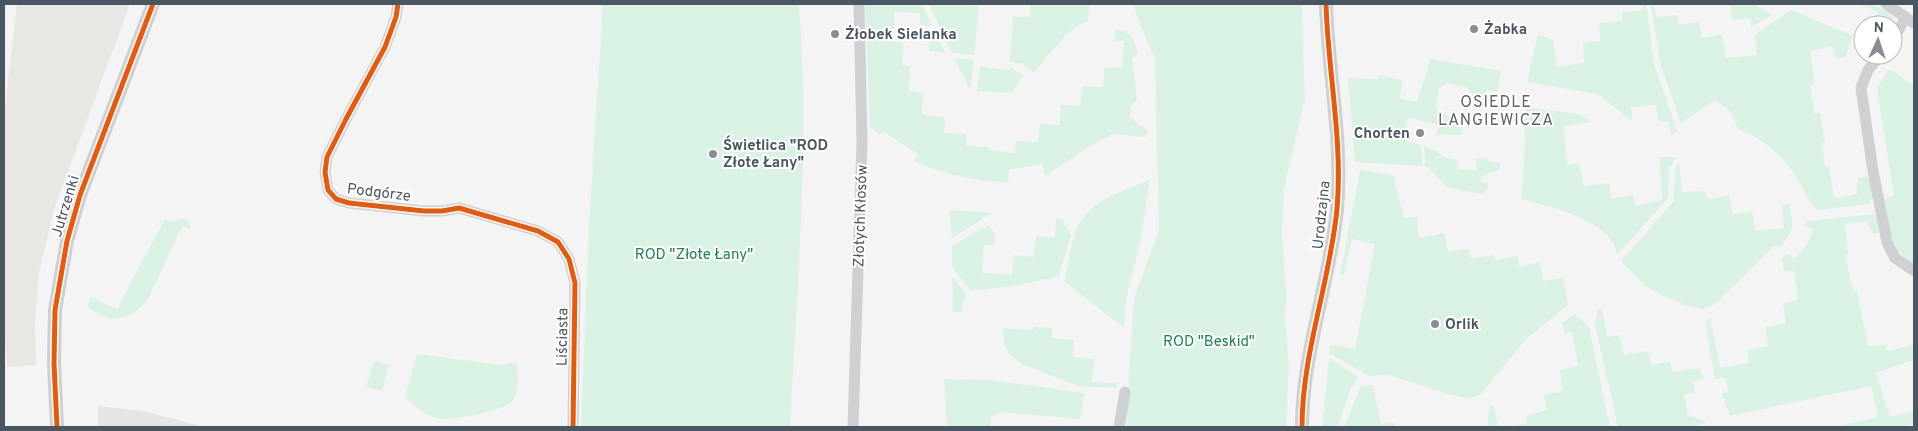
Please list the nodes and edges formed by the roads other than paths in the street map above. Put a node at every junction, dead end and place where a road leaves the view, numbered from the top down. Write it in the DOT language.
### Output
graph roads {
  1 [pos="153,4"];
  2 [pos="398,4"];
  3 [pos="859,4"];
  4 [pos="1326,4"];
  5 [pos="1886,4"];
  6 [pos="1910,20"];
  7 [pos="1872,65"];
  8 [pos="564,249"];
  9 [pos="1914,271"];
  10 [pos="1125,392"];
  11 [pos="58,427"];
  12 [pos="573,427"];
  13 [pos="853,427"];
  14 [pos="1119,427"];
  15 [pos="1302,427"];
  1 -- 11 [label="street, Jutrzenki"];
  2 -- 8 [label="street, Podgórze"];
  3 -- 13 [label="street, Złotych Kłosów"];
  4 -- 15 [label="street, Urodzajna"];
  5 -- 6 [label="street"];
  7 -- 9 [label="street"];
  8 -- 12 [label="street, Liściasta"];
  10 -- 14 [label="street"];
}
